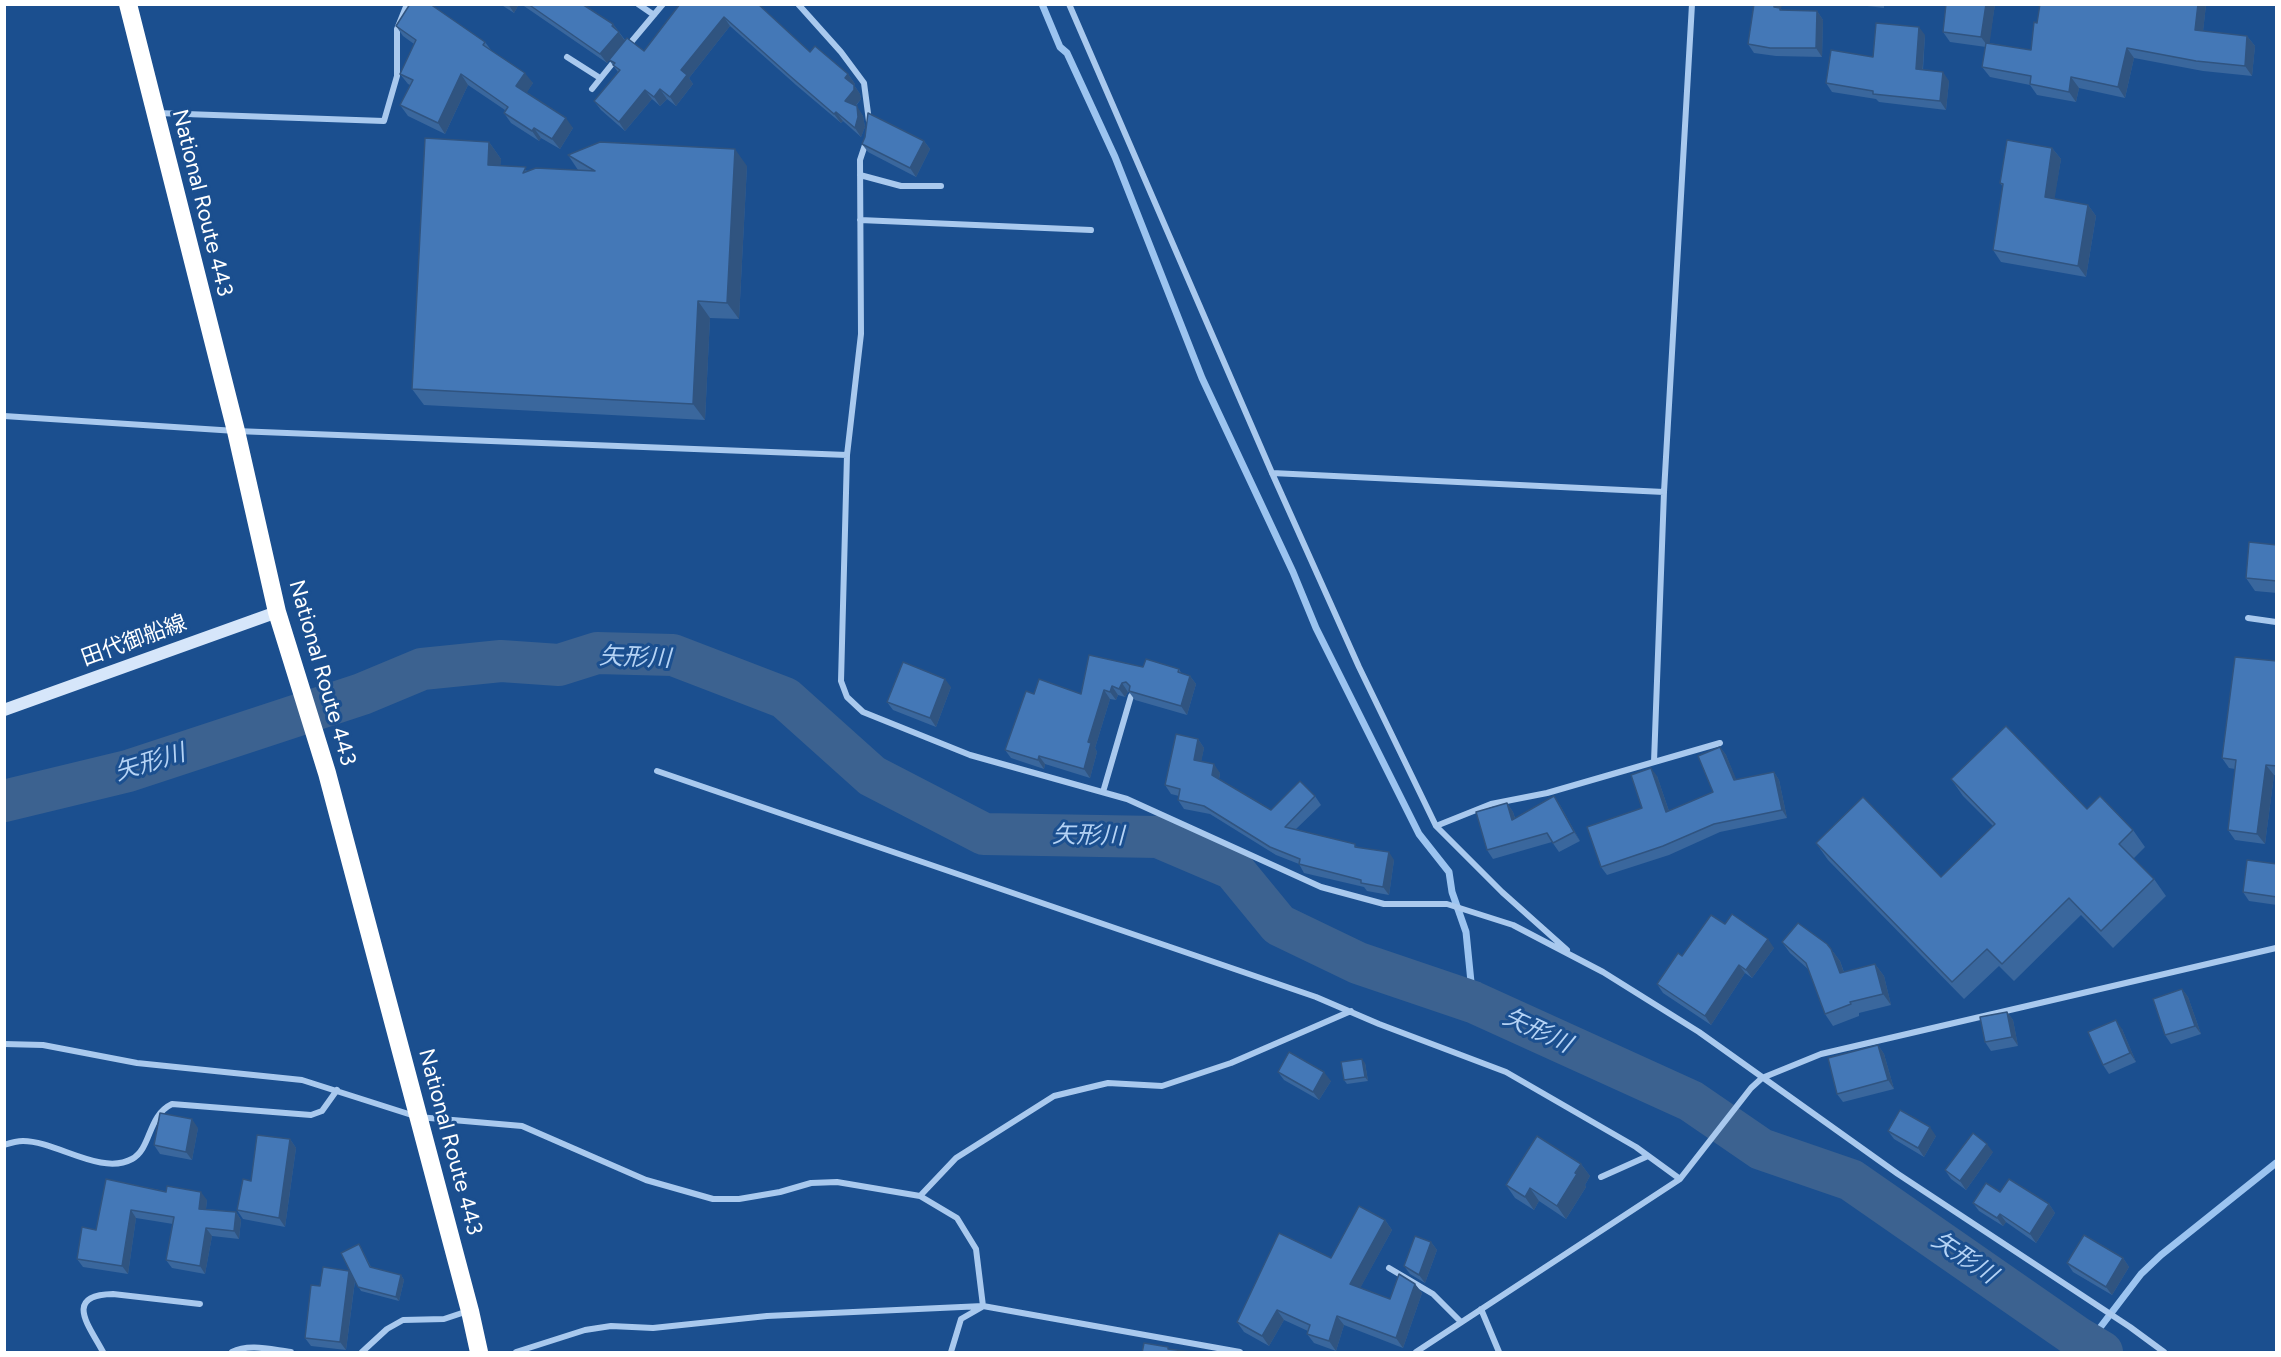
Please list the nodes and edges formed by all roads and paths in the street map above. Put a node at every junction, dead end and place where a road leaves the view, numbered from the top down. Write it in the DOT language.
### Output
graph roads {
  1 [pos="128,4"];
  2 [pos="407,4"];
  3 [pos="638,4"];
  4 [pos="663,4"];
  5 [pos="798,4"];
  6 [pos="1070,4"];
  7 [pos="1692,4"];
  8 [pos="654,15"];
  9 [pos="567,57"];
  10 [pos="600,78"];
  11 [pos="592,89"];
  12 [pos="154,113"];
  13 [pos="870,127"];
  14 [pos="867,138"];
  15 [pos="860,176"];
  16 [pos="941,186"];
  17 [pos="860,220"];
  18 [pos="1091,230"];
  19 [pos="4,416"];
  20 [pos="236,431"];
  21 [pos="847,455"];
  22 [pos="1272,473"];
  23 [pos="1664,492"];
  24 [pos="277,612"];
  25 [pos="2248,618"];
  26 [pos="2277,622"];
  27 [pos="1131,696"];
  28 [pos="4,710"];
  29 [pos="1720,743"];
  30 [pos="1654,762"];
  31 [pos="657,771"];
  32 [pos="1103,792"];
  33 [pos="1436,825"];
  34 [pos="2277,948"];
  35 [pos="1574,957"];
  36 [pos="1351,1011"];
  37 [pos="4,1044"];
  38 [pos="1762,1078"];
  39 [pos="337,1090"];
  40 [pos="418,1117"];
  41 [pos="4,1144"];
  42 [pos="1648,1156"];
  43 [pos="1601,1177"];
  44 [pos="1680,1179"];
  45 [pos="920,1196"];
  46 [pos="1389,1268"];
  47 [pos="200,1304"];
  48 [pos="982,1306"];
  49 [pos="1481,1309"];
  50 [pos="470,1311"];
  51 [pos="1461,1322"];
  52 [pos="103,1353"];
  53 [pos="232,1353"];
  54 [pos="291,1353"];
  55 [pos="362,1353"];
  56 [pos="479,1353"];
  57 [pos="516,1353"];
  58 [pos="951,1353"];
  59 [pos="1240,1353"];
  60 [pos="1416,1353"];
  61 [pos="1499,1353"];
  62 [pos="2164,1353"];
  1 -- 12 [label="highway, National Route 443"];
  2 -- 12 [label="street"];
  3 -- 8 [label="street"];
  4 -- 8 [label="street"];
  5 -- 13 [label="street"];
  6 -- 22 [label="street"];
  7 -- 23 [label="street"];
  8 -- 10 [label="street"];
  9 -- 10 [label="street"];
  10 -- 11 [label="street"];
  12 -- 20 [label="highway, National Route 443"];
  14 -- 15 [label="street"];
  15 -- 16 [label="street"];
  15 -- 17 [label="street"];
  17 -- 18 [label="street"];
  17 -- 21 [label="street"];
  19 -- 20 [label="street"];
  20 -- 21 [label="street"];
  20 -- 24 [label="highway, National Route 443"];
  21 -- 32 [label="street"];
  22 -- 23 [label="street"];
  22 -- 33 [label="street"];
  23 -- 30 [label="street"];
  24 -- 28 [label="main road, 田代御船線"];
  24 -- 40 [label="highway, National Route 443"];
  25 -- 26 [label="street"];
  27 -- 32 [label="street"];
  29 -- 30 [label="street"];
  30 -- 33 [label="street"];
  31 -- 36 [label="street"];
  32 -- 35 [label="street"];
  33 -- 35 [label="street"];
  34 -- 38 [label="street"];
  35 -- 38 [label="street"];
  36 -- 42 [label="street"];
  36 -- 45 [label="street"];
  37 -- 39 [label="street"];
  38 -- 44 [label="street"];
  38 -- 62 [label="street"];
  39 -- 40 [label="street"];
  39 -- 41 [label="street"];
  40 -- 45 [label="street"];
  40 -- 50 [label="highway, National Route 443"];
  42 -- 43 [label="street"];
  42 -- 44 [label="street"];
  44 -- 49 [label="street"];
  45 -- 48 [label="street"];
  46 -- 51 [label="street"];
  47 -- 52 [label="street"];
  48 -- 57 [label="street"];
  48 -- 58 [label="street"];
  48 -- 59 [label="street"];
  49 -- 51 [label="street"];
  49 -- 61 [label="street"];
  50 -- 55 [label="street"];
  50 -- 56 [label="highway, National Route 443"];
  51 -- 60 [label="street"];
  53 -- 54 [label="street"];
}
